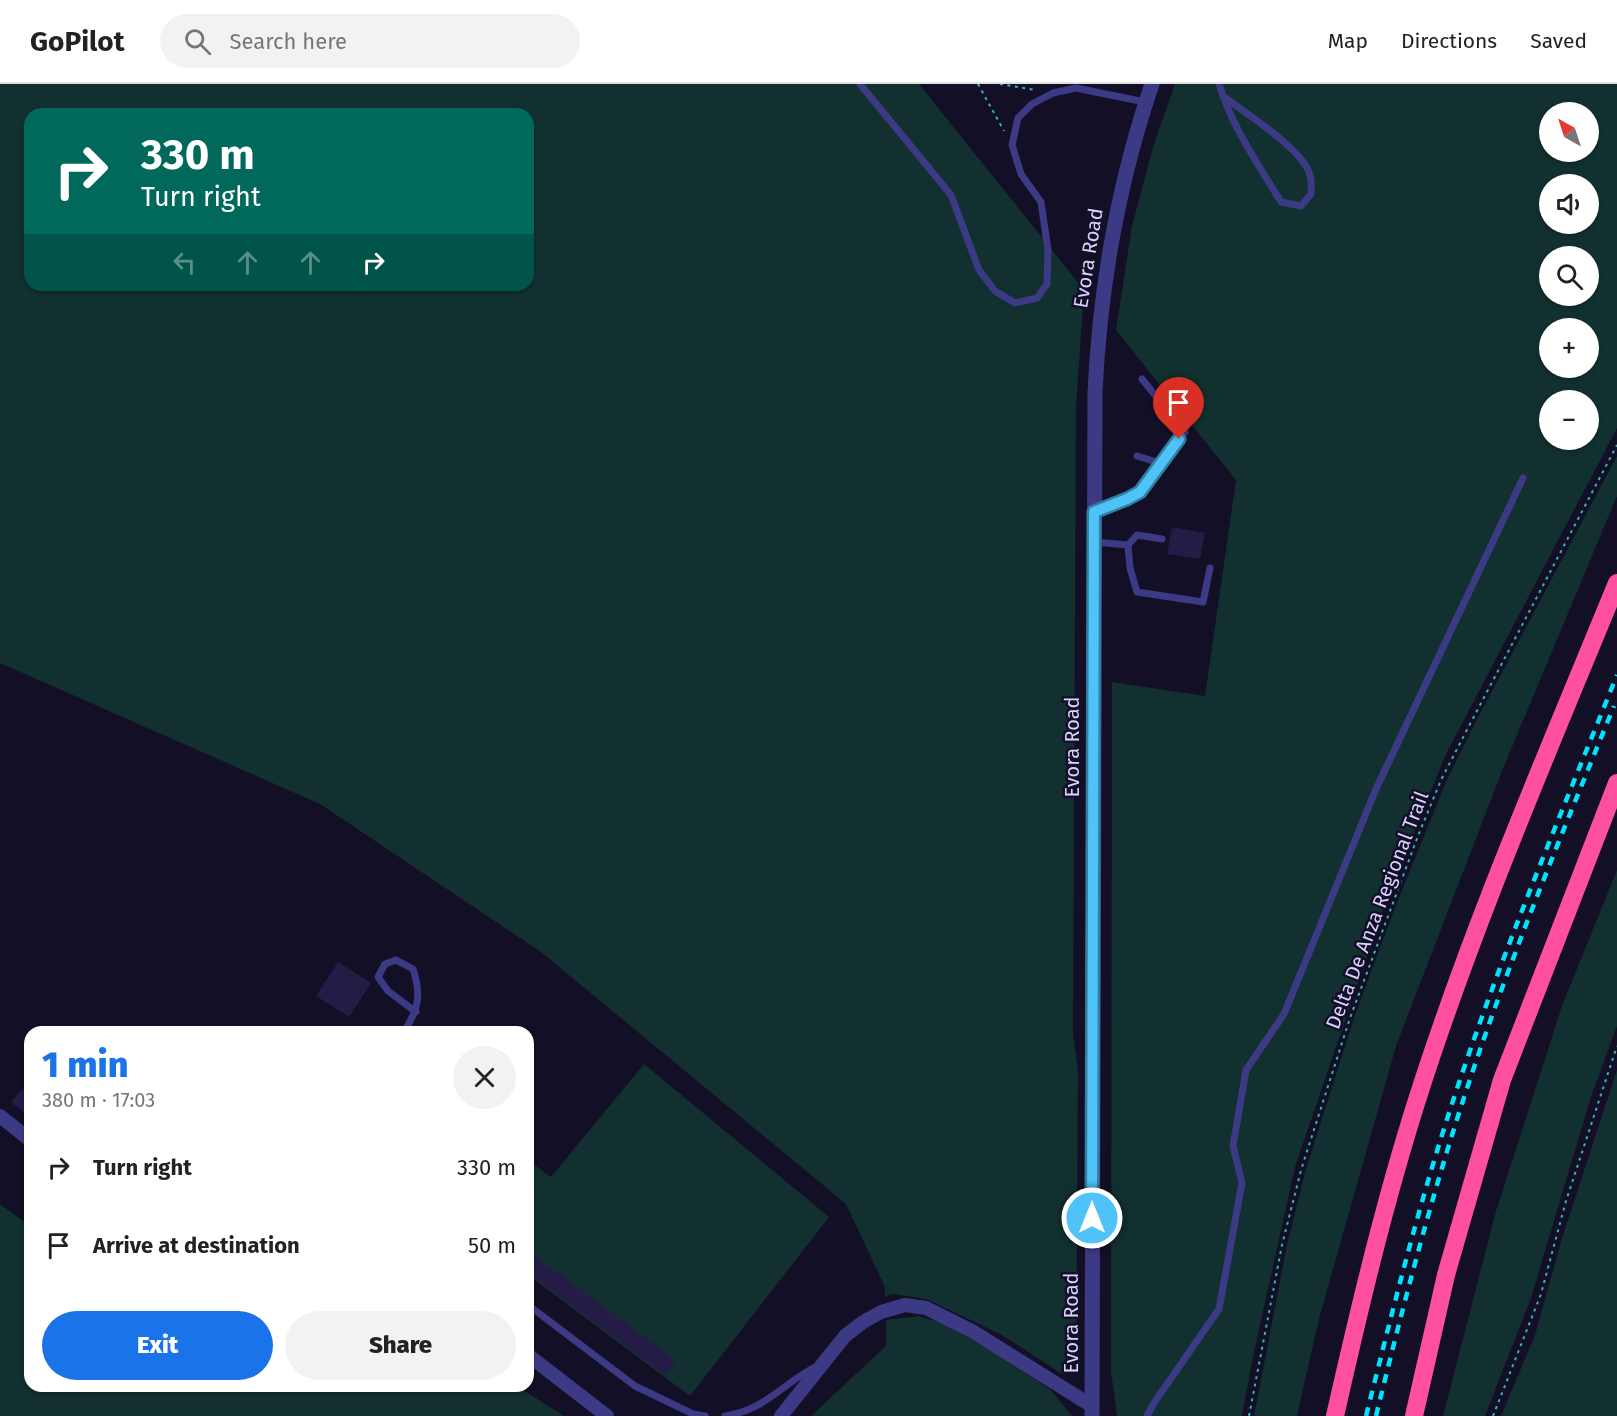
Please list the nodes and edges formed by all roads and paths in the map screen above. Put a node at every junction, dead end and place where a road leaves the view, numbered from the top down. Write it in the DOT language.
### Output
graph roads {
  1 [pos="860,84"];
  2 [pos="978,84"];
  3 [pos="1000,84"];
  4 [pos="1152,84"];
  5 [pos="1219,84"];
  6 [pos="1053,93"];
  7 [pos="1223,96"];
  8 [pos="1145,102"];
  9 [pos="1012,145"];
  10 [pos="1142,379"];
  11 [pos="1617,445"];
  12 [pos="1137,456"];
  13 [pos="1160,463"];
  14 [pos="1523,478"];
  15 [pos="1094,512"];
  16 [pos="1162,539"];
  17 [pos="1094,542"];
  18 [pos="1128,545"];
  19 [pos="1210,568"];
  20 [pos="1617,583"];
  21 [pos="1617,783"];
  22 [pos="416,1012"];
  23 [pos="408,1026"];
  24 [pos="1617,1046"];
  25 [pos="0,1116"];
  26 [pos="24,1135"];
  27 [pos="534,1310"];
  28 [pos="534,1360"];
  29 [pos="825,1362"];
  30 [pos="1092,1411"];
  31 [pos="607,1416"];
  32 [pos="705,1416"];
  33 [pos="725,1416"];
  34 [pos="781,1416"];
  35 [pos="1147,1416"];
  36 [pos="1249,1416"];
  37 [pos="1335,1416"];
  38 [pos="1414,1416"];
  39 [pos="1493,1416"];
  1 -- 9 [label="lane"];
  2 -- 9 [label="path"];
  3 -- 6 [label="path"];
  4 -- 8 [label="street, Evora Road"];
  5 -- 7 [label="lane"];
  6 -- 8 [label="lane"];
  6 -- 9 [label="lane"];
  7 -- 7 [label="lane"];
  8 -- 15 [label="street, Evora Road"];
  10 -- 13 [label="lane"];
  11 -- 36 [label="path, Delta De Anza Regional Trail"];
  12 -- 13 [label="lane"];
  13 -- 15 [label="lane"];
  14 -- 35 [label="lane"];
  15 -- 17 [label="street, Evora Road"];
  16 -- 18 [label="lane"];
  17 -- 18 [label="lane"];
  17 -- 30 [label="street, Evora Road"];
  18 -- 19 [label="lane"];
  20 -- 37 [label="highway"];
  21 -- 38 [label="highway"];
  22 -- 22 [label="lane"];
  22 -- 23 [label="lane"];
  24 -- 39 [label="path"];
  25 -- 26 [label="street"];
  27 -- 32 [label="lane"];
  28 -- 31 [label="street"];
  29 -- 30 [label="street"];
  29 -- 33 [label="lane"];
  29 -- 34 [label="street"];
}
